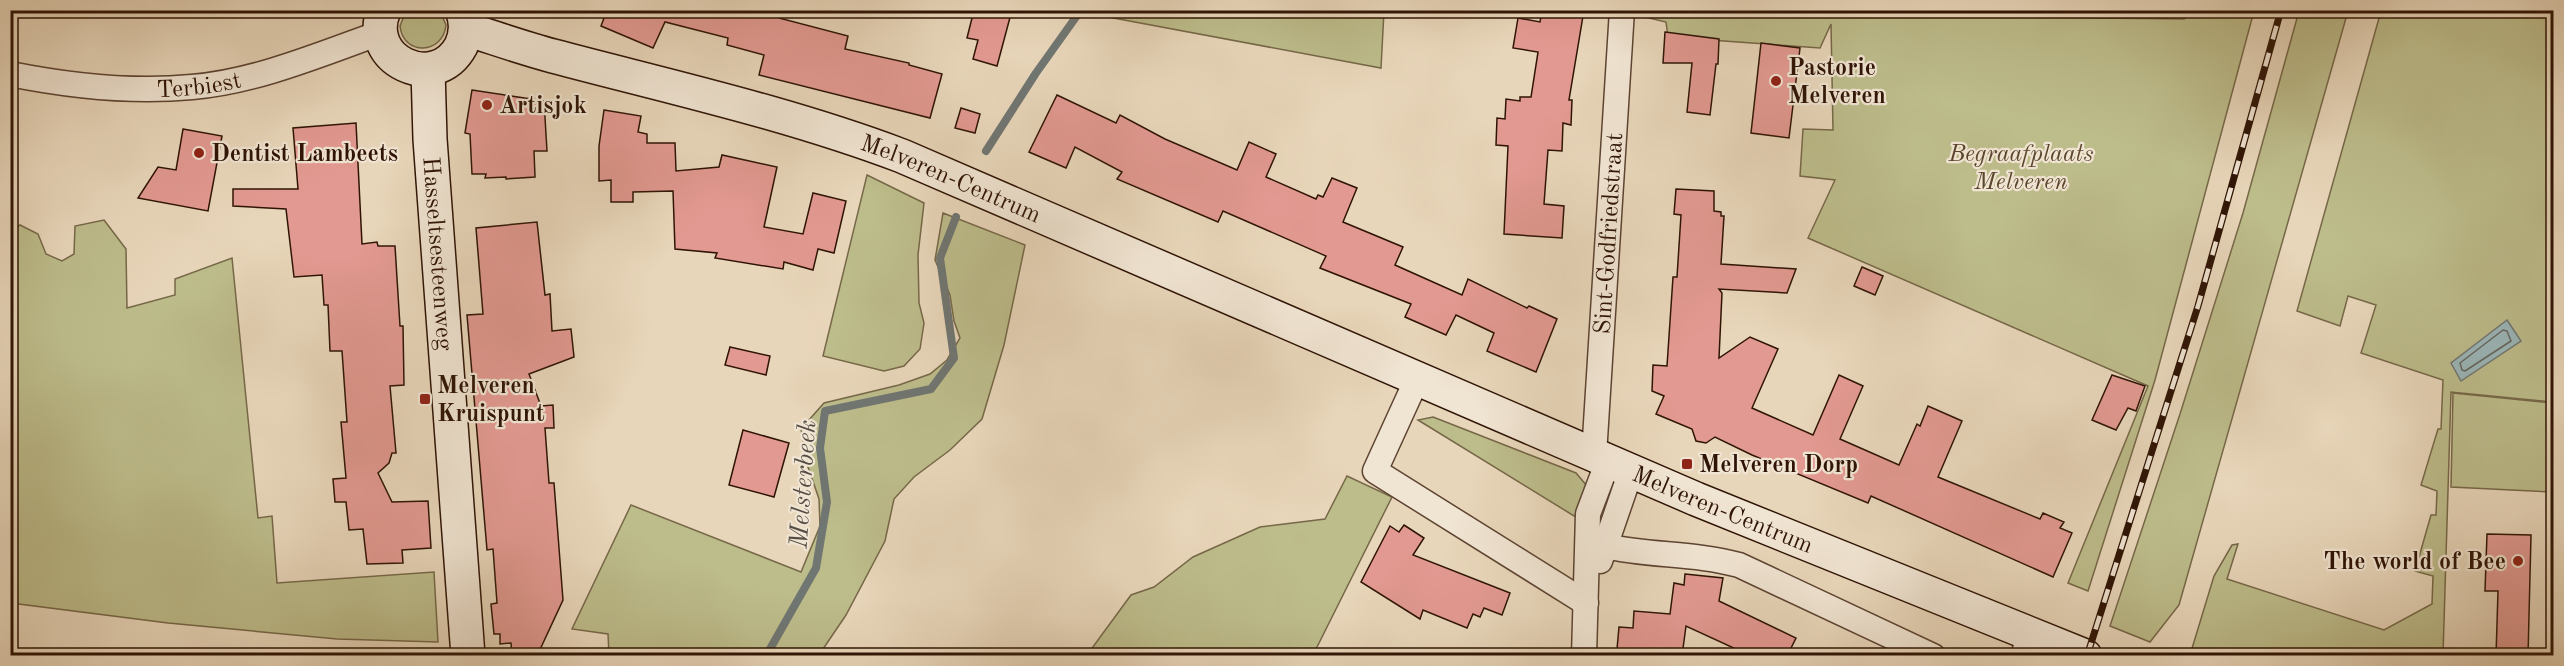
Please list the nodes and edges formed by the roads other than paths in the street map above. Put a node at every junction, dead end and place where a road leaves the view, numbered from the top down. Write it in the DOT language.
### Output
graph roads {
  1 [pos="1622,10"];
  2 [pos="464,20"];
  3 [pos="382,22"];
  4 [pos="428,70"];
  5 [pos="10,74"];
  6 [pos="1417,379"];
  7 [pos="1611,463"];
  8 [pos="1605,546"];
  9 [pos="1586,603"];
  10 [pos="2027,645"];
  11 [pos="468,656"];
  12 [pos="1584,656"];
  13 [pos="1933,656"];
  14 [pos="2085,656"];
  1 -- 7 [label="street, Sint-Godfriedstraat"];
  2 -- 4 [label="main road"];
  2 -- 6 [label="main road, Melveren-Centrum"];
  3 -- 4 [label="main road"];
  3 -- 5 [label="street, Terbiest"];
  4 -- 11 [label="main road, Hasseltsesteenweg"];
  6 -- 7 [label="main road, Melveren-Centrum"];
  6 -- 9 [label="street"];
  7 -- 8 [label="street"];
  7 -- 9 [label="street"];
  7 -- 10 [label="main road, Melveren-Centrum"];
  8 -- 9 [label="street"];
  8 -- 13 [label="street, Melveren-Centrum"];
  9 -- 12 [label="street"];
  10 -- 14 [label="main road, Melveren-Centrum"];
}
